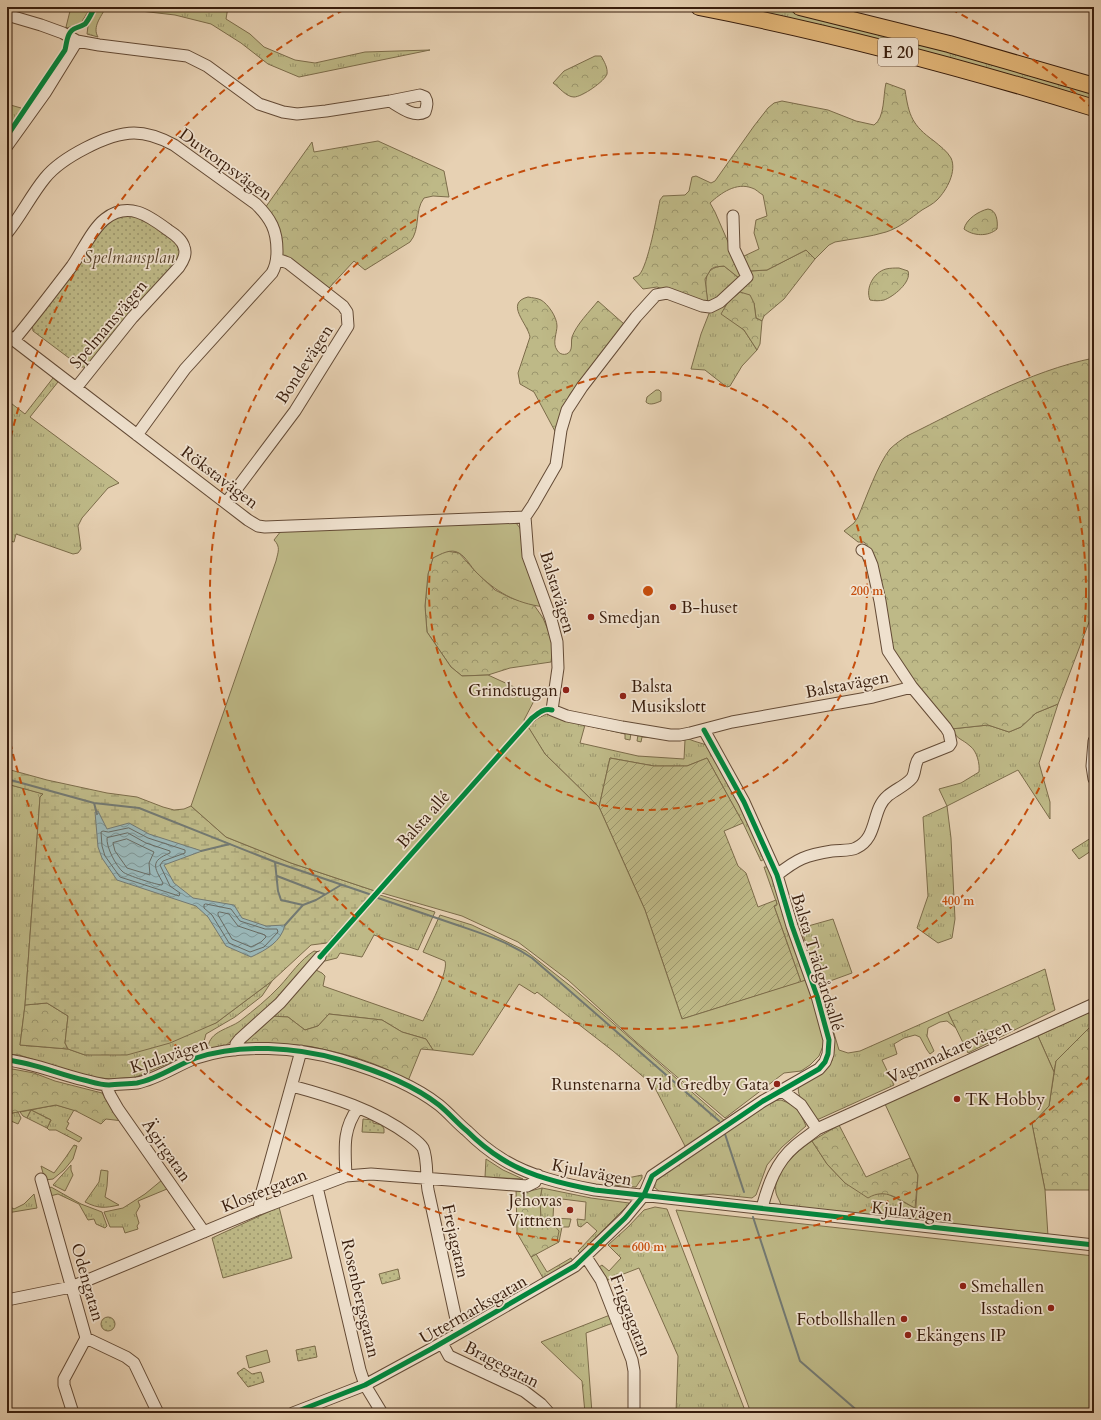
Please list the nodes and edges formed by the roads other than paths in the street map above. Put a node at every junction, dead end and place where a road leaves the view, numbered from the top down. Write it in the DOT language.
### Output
graph roads {
  1 [pos="699,7"];
  2 [pos="800,7"];
  3 [pos="7,15"];
  4 [pos="77,41"];
  5 [pos="1094,86"];
  6 [pos="390,102"];
  7 [pos="1094,108"];
  8 [pos="7,146"];
  9 [pos="733,216"];
  10 [pos="7,233"];
  11 [pos="277,259"];
  12 [pos="11,338"];
  13 [pos="76,388"];
  14 [pos="137,435"];
  15 [pos="226,503"];
  16 [pos="525,517"];
  17 [pos="862,550"];
  18 [pos="912,687"];
  19 [pos="704,730"];
  20 [pos="1094,741"];
  21 [pos="1094,779"];
  22 [pos="777,875"];
  23 [pos="320,957"];
  24 [pos="1094,1004"];
  25 [pos="235,1050"];
  26 [pos="301,1051"];
  27 [pos="7,1060"];
  28 [pos="106,1085"];
  29 [pos="292,1086"];
  30 [pos="781,1090"];
  31 [pos="358,1108"];
  32 [pos="817,1129"];
  33 [pos="538,1175"];
  34 [pos="346,1176"];
  35 [pos="41,1179"];
  36 [pos="426,1179"];
  37 [pos="317,1187"];
  38 [pos="644,1195"];
  39 [pos="762,1208"];
  40 [pos="259,1209"];
  41 [pos="204,1232"];
  42 [pos="1094,1245"];
  43 [pos="586,1257"];
  44 [pos="71,1287"];
  45 [pos="7,1300"];
  46 [pos="459,1333"];
  47 [pos="86,1338"];
  48 [pos="442,1343"];
  49 [pos="365,1385"];
  50 [pos="313,1410"];
  51 [pos="72,1413"];
  52 [pos="158,1413"];
  53 [pos="293,1413"];
  54 [pos="382,1413"];
  55 [pos="549,1413"];
  56 [pos="634,1413"];
  1 -- 7 [label="highway, E 20"];
  2 -- 5 [label="highway, E 20"];
  3 -- 4 [label="street"];
  4 -- 6 [label="street"];
  4 -- 8 [label="street"];
  9 -- 16 [label="street"];
  10 -- 11 [label="street, Duvtorpsvägen"];
  11 -- 14 [label="street, Duvtorpsvägen"];
  11 -- 15 [label="street, Bondevägen"];
  12 -- 13 [label="street, Rökstavägen"];
  12 -- 13 [label="street, Spelmansvägen"];
  13 -- 14 [label="street, Rökstavägen"];
  14 -- 15 [label="street, Rökstavägen"];
  15 -- 16 [label="street, Rökstavägen"];
  16 -- 19 [label="street, Balstavägen"];
  17 -- 18 [label="street, Balstavägen"];
  18 -- 19 [label="street, Balstavägen"];
  18 -- 22 [label="street"];
  19 -- 22 [label="street, Balsta Trädgårdsallé"];
  20 -- 21 [label="street"];
  22 -- 30 [label="street, Balsta Trädgårdsallé"];
  23 -- 25 [label="street"];
  24 -- 32 [label="street, Vagnmakarevägen"];
  25 -- 26 [label="street, Kjulavägen"];
  25 -- 28 [label="street, Kjulavägen"];
  26 -- 29 [label="street"];
  26 -- 33 [label="street, Kjulavägen"];
  27 -- 28 [label="street, Kjulavägen"];
  28 -- 41 [label="street, Ägirgatan"];
  29 -- 31 [label="street, Frejagatan"];
  29 -- 40 [label="street"];
  30 -- 32 [label="street"];
  30 -- 38 [label="street, Balsta Trädgårdsallé"];
  31 -- 34 [label="street"];
  31 -- 36 [label="street, Frejagatan"];
  32 -- 39 [label="street, Vagnmakarevägen"];
  33 -- 36 [label="street, Klostergatan"];
  33 -- 38 [label="street, Kjulavägen"];
  34 -- 36 [label="street, Klostergatan"];
  34 -- 37 [label="street, Klostergatan"];
  35 -- 44 [label="street, Odengatan"];
  36 -- 46 [label="street, Frejagatan"];
  37 -- 40 [label="street, Klostergatan"];
  37 -- 49 [label="street, Rosenbergsgatan"];
  38 -- 39 [label="street, Kjulavägen"];
  38 -- 43 [label="street, Uttermarksgatan"];
  39 -- 42 [label="street, Kjulavägen"];
  40 -- 41 [label="street, Klostergatan"];
  41 -- 44 [label="street, Klostergatan"];
  43 -- 46 [label="street, Uttermarksgatan"];
  43 -- 56 [label="street, Friggagatan"];
  44 -- 45 [label="street, Klostergatan"];
  44 -- 47 [label="street, Odengatan"];
  46 -- 48 [label="street, Uttermarksgatan"];
  47 -- 51 [label="street, Odengatan"];
  47 -- 52 [label="street"];
  48 -- 49 [label="street, Uttermarksgatan"];
  48 -- 55 [label="street, Bragegatan"];
  49 -- 50 [label="street, Uttermarksgatan"];
  49 -- 54 [label="street, Rosenbergsgatan"];
  50 -- 53 [label="street, Uttermarksgatan"];
}
